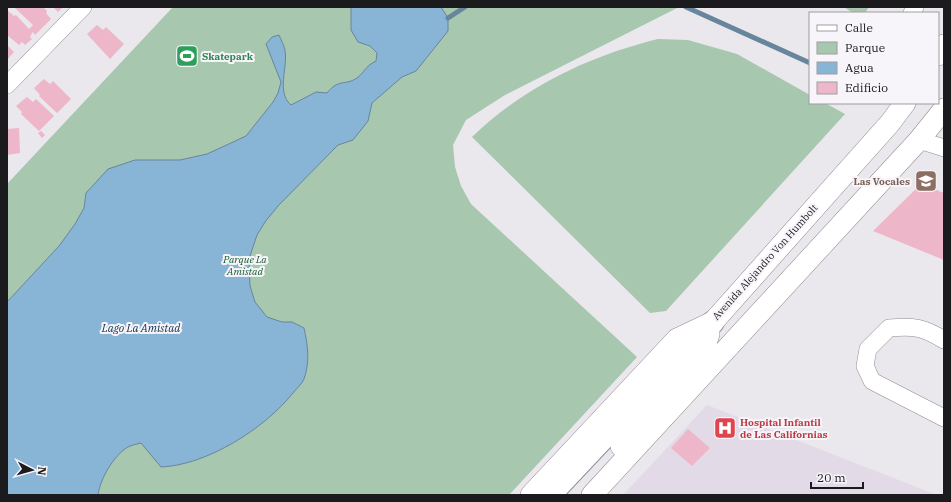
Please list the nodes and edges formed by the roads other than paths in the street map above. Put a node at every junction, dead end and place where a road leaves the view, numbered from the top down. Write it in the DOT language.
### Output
graph roads {
  1 [pos="83,7"];
  2 [pos="7,86"];
  3 [pos="904,104"];
  4 [pos="944,109"];
  5 [pos="919,140"];
  6 [pos="944,148"];
  7 [pos="713,322"];
  8 [pos="944,340"];
  9 [pos="944,418"];
  10 [pos="630,454"];
  11 [pos="531,495"];
  12 [pos="550,495"];
  13 [pos="592,495"];
  1 -- 2 [label="street"];
  3 -- 7 [label="main road, Avenida Alejandro Von Humbolt"];
  4 -- 5 [label="main road"];
  5 -- 6 [label="street"];
  5 -- 10 [label="main road"];
  7 -- 10 [label="main road"];
  7 -- 11 [label="main road, Avenida Alejandro Von Humbolt"];
  7 -- 12 [label="highway"];
  8 -- 9 [label="street"];
  10 -- 13 [label="main road"];
}
